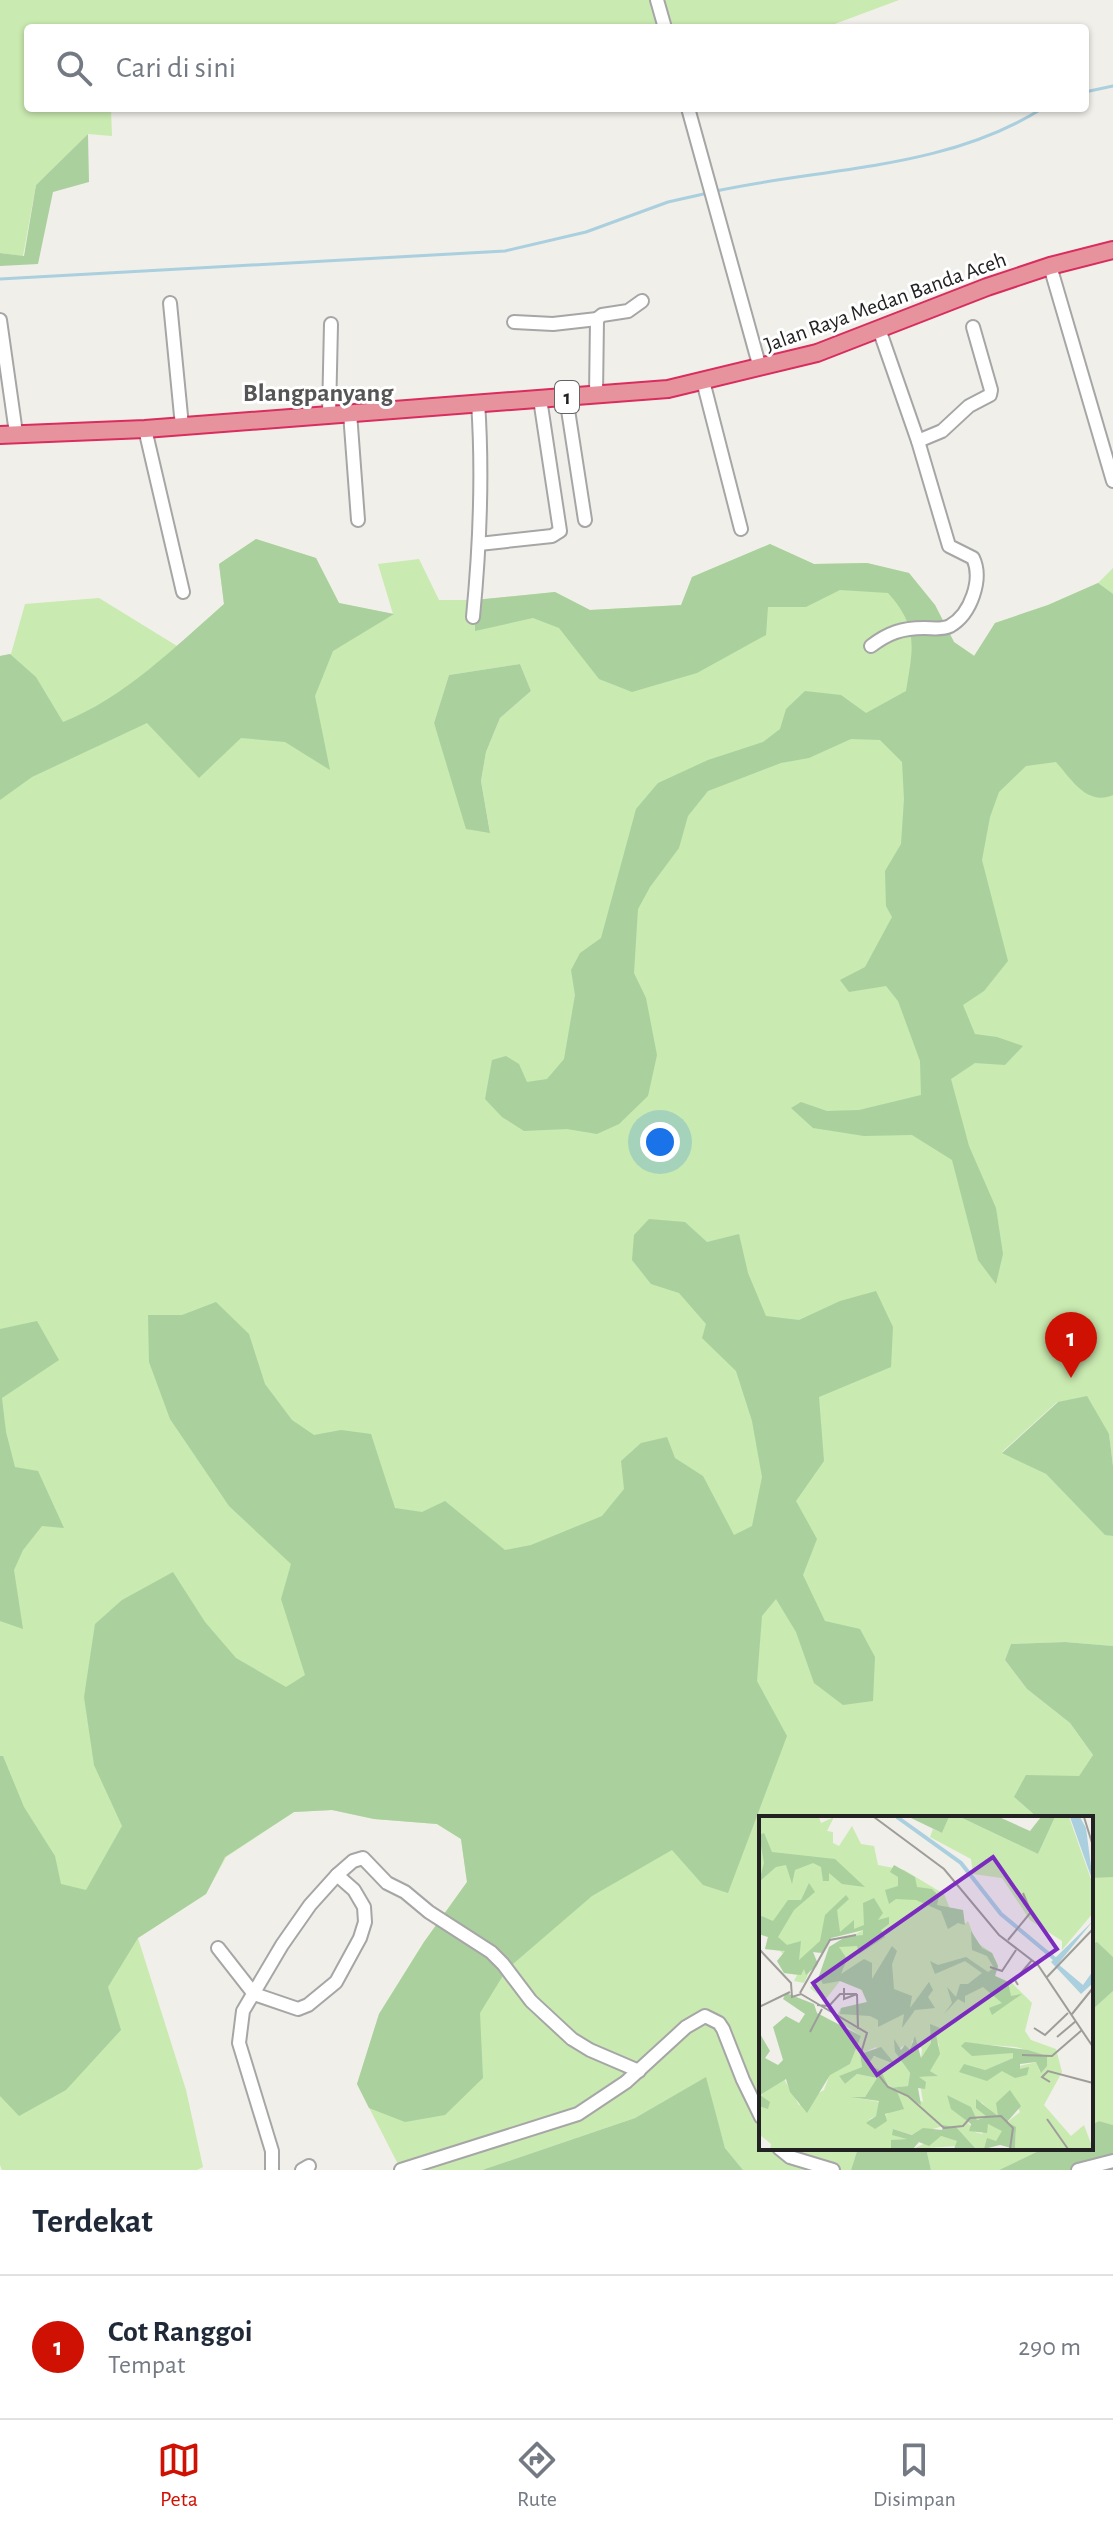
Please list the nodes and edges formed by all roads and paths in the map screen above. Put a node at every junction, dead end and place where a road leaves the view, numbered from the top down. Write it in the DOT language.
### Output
graph roads {
  1 [pos="657,0"];
  2 [pos="664,24"];
  3 [pos="689,112"];
  4 [pos="1113,250"];
  5 [pos="1050,266"];
  6 [pos="642,301"];
  7 [pos="170,303"];
  8 [pos="597,319"];
  9 [pos="0,320"];
  10 [pos="514,322"];
  11 [pos="331,324"];
  12 [pos="973,327"];
  13 [pos="879,329"];
  14 [pos="760,368"];
  15 [pos="703,381"];
  16 [pos="596,395"];
  17 [pos="566,397"];
  18 [pos="540,399"];
  19 [pos="478,402"];
  20 [pos="350,413"];
  21 [pos="329,415"];
  22 [pos="182,426"];
  23 [pos="145,429"];
  24 [pos="8,434"];
  25 [pos="918,441"];
  26 [pos="1113,481"];
  27 [pos="358,520"];
  28 [pos="585,520"];
  29 [pos="741,529"];
  30 [pos="479,544"];
  31 [pos="183,592"];
  32 [pos="473,617"];
  33 [pos="871,646"];
  34 [pos="337,1875"];
  35 [pos="218,1948"];
  36 [pos="254,1994"];
  37 [pos="639,2071"];
  38 [pos="759,2113"];
  39 [pos="781,2150"];
  40 [pos="1113,2161"];
  41 [pos="272,2170"];
  42 [pos="401,2170"];
  43 [pos="833,2170"];
  44 [pos="1078,2170"];
  1 -- 2 [label="street"];
  3 -- 14 [label="street"];
  4 -- 5 [label="highway, Jalan Raya Medan Banda Aceh / 1"];
  5 -- 13 [label="highway, Jalan Raya Medan Banda Aceh / 1"];
  5 -- 26 [label="street"];
  6 -- 8 [label="street"];
  7 -- 22 [label="street"];
  8 -- 10 [label="street"];
  8 -- 16 [label="street"];
  9 -- 24 [label="street"];
  11 -- 21 [label="street"];
  12 -- 25 [label="street"];
  13 -- 14 [label="highway, Jalan Raya Medan Banda Aceh / 1"];
  13 -- 25 [label="street"];
  14 -- 15 [label="highway, Jalan Raya Medan Banda Aceh / 1"];
  15 -- 16 [label="highway, Jalan Raya Medan Banda Aceh / 1"];
  15 -- 29 [label="street"];
  16 -- 17 [label="highway, Jalan Raya Medan Banda Aceh / 1"];
  17 -- 18 [label="highway, Jalan Raya Medan Banda Aceh / 1"];
  17 -- 28 [label="street"];
  18 -- 19 [label="highway, Jalan Raya Medan Banda Aceh / 1"];
  18 -- 30 [label="street"];
  19 -- 20 [label="highway, Jalan Raya Medan Banda Aceh / 1"];
  19 -- 30 [label="street"];
  20 -- 21 [label="highway, Jalan Raya Medan Banda Aceh / 1"];
  20 -- 27 [label="street"];
  21 -- 22 [label="highway, Jalan Raya Medan Banda Aceh / 1"];
  22 -- 23 [label="highway, Jalan Raya Medan Banda Aceh / 1"];
  23 -- 24 [label="highway, Jalan Raya Medan Banda Aceh / 1"];
  23 -- 31 [label="street"];
  25 -- 33 [label="street"];
  30 -- 32 [label="street"];
  34 -- 36 [label="street"];
  34 -- 36 [label="street"];
  34 -- 37 [label="street"];
  35 -- 36 [label="street"];
  36 -- 41 [label="street"];
  37 -- 38 [label="street"];
  37 -- 42 [label="street"];
  39 -- 43 [label="street"];
  40 -- 44 [label="street"];
}
